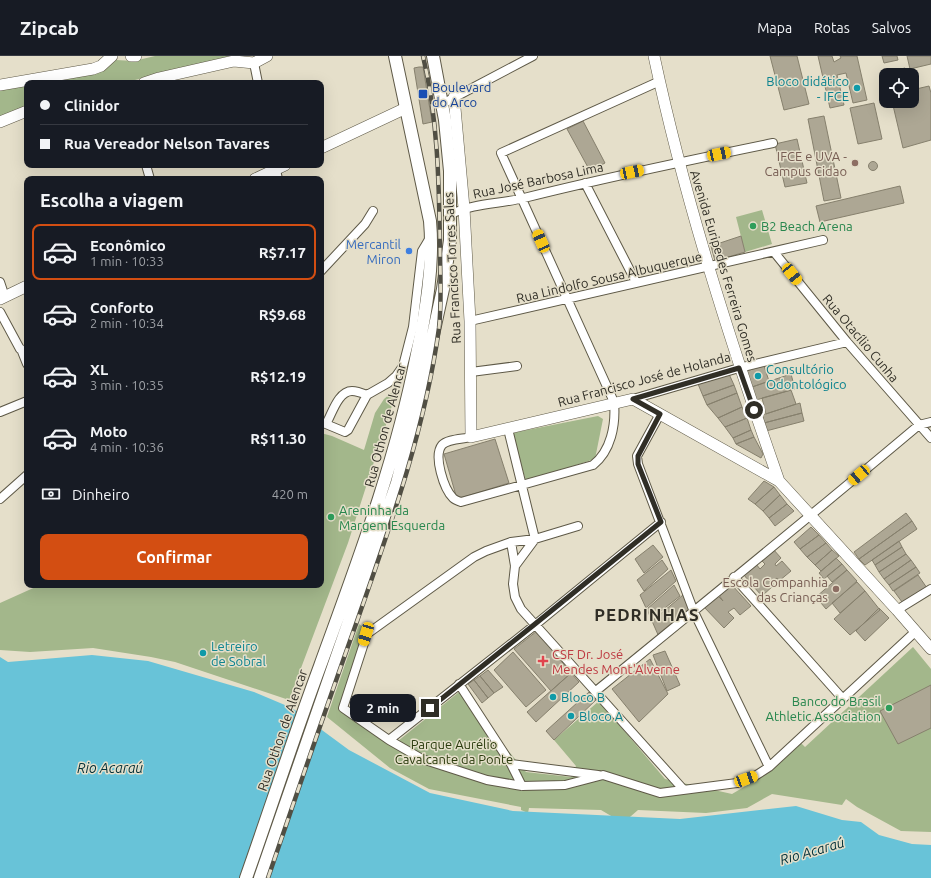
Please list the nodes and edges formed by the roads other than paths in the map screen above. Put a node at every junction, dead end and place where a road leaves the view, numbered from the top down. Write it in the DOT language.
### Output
graph roads {
  1 [pos="112,56"];
  2 [pos="131,56"];
  3 [pos="136,56"];
  4 [pos="267,56"];
  5 [pos="396,56"];
  6 [pos="433,56"];
  7 [pos="533,56"];
  8 [pos="654,56"];
  9 [pos="254,63"];
  10 [pos="29,80"];
  11 [pos="153,80"];
  12 [pos="257,80"];
  13 [pos="24,81"];
  14 [pos="660,81"];
  15 [pos="0,85"];
  16 [pos="454,98"];
  17 [pos="442,104"];
  18 [pos="406,108"];
  19 [pos="24,112"];
  20 [pos="0,122"];
  21 [pos="773,143"];
  22 [pos="324,147"];
  23 [pos="678,162"];
  24 [pos="278,170"];
  25 [pos="263,176"];
  26 [pos="585,183"];
  27 [pos="522,198"];
  28 [pos="464,208"];
  29 [pos="373,211"];
  30 [pos="451,214"];
  31 [pos="431,236"];
  32 [pos="823,240"];
  33 [pos="774,252"];
  34 [pos="708,267"];
  35 [pos="324,268"];
  36 [pos="0,282"];
  37 [pos="636,282"];
  38 [pos="24,287"];
  39 [pos="2,298"];
  40 [pos="566,298"];
  41 [pos="0,312"];
  42 [pos="470,321"];
  43 [pos="847,342"];
  44 [pos="24,351"];
  45 [pos="517,366"];
  46 [pos="739,368"];
  47 [pos="471,372"];
  48 [pos="367,395"];
  49 [pos="633,399"];
  50 [pos="24,402"];
  51 [pos="614,402"];
  52 [pos="0,412"];
  53 [pos="660,414"];
  54 [pos="931,422"];
  55 [pos="324,423"];
  56 [pos="919,424"];
  57 [pos="508,429"];
  58 [pos="472,437"];
  59 [pos="931,438"];
  60 [pos="24,478"];
  61 [pos="779,481"];
  62 [pos="522,486"];
  63 [pos="0,499"];
  64 [pos="811,516"];
  65 [pos="661,522"];
  66 [pos="578,526"];
  67 [pos="535,539"];
  68 [pos="511,542"];
  69 [pos="515,566"];
  70 [pos="734,577"];
  71 [pos="931,589"];
  72 [pos="897,610"];
  73 [pos="694,612"];
  74 [pos="535,624"];
  75 [pos="916,632"];
  76 [pos="931,649"];
  77 [pos="459,684"];
  78 [pos="596,691"];
  79 [pos="843,699"];
  80 [pos="389,740"];
  81 [pos="511,764"];
  82 [pos="769,767"];
  83 [pos="603,776"];
  84 [pos="522,786"];
  85 [pos="683,789"];
  86 [pos="246,878"];
  87 [pos="260,878"];
  1 -- 10 [label="street"];
  2 -- 3 [label="street"];
  4 -- 9 [label="street"];
  5 -- 18 [label="main road, Rua Othon de Alencar"];
  6 -- 17 [label="main road, Rua Othon de Alencar"];
  7 -- 16 [label="street"];
  8 -- 14 [label="street, Avenida Euripedes Ferreira Gomes"];
  9 -- 11 [label="street"];
  9 -- 12 [label="street"];
  13 -- 15 [label="street"];
  14 -- 23 [label="street, Avenida Euripedes Ferreira Gomes"];
  14 -- 27 [label="street"];
  16 -- 17 [label="street"];
  16 -- 28 [label="street, Rua Francisco Torres Sales"];
  17 -- 30 [label="main road, Rua Othon de Alencar"];
  18 -- 22 [label="street"];
  18 -- 31 [label="main road, Rua Othon de Alencar"];
  19 -- 20 [label="street"];
  21 -- 23 [label="street, Rua José Barbosa Lima"];
  23 -- 26 [label="street, Rua José Barbosa Lima"];
  23 -- 34 [label="street, Avenida Euripedes Ferreira Gomes"];
  24 -- 25 [label="street"];
  26 -- 27 [label="street, Rua José Barbosa Lima"];
  26 -- 37 [label="street"];
  27 -- 28 [label="street, Rua José Barbosa Lima"];
  27 -- 40 [label="street"];
  28 -- 30 [label="street, Rua José Barbosa Lima"];
  28 -- 42 [label="street, Rua Francisco Torres Sales"];
  29 -- 35 [label="street"];
  30 -- 87 [label="main road, Rua Othon de Alencar"];
  31 -- 48 [label="street"];
  31 -- 86 [label="main road, Rua Othon de Alencar"];
  32 -- 33 [label="street, Rua Lindolfo Sousa Albuquerque"];
  33 -- 34 [label="street, Rua Lindolfo Sousa Albuquerque"];
  33 -- 43 [label="street, Rua Otacílio Cunha"];
  34 -- 37 [label="street, Rua Lindolfo Sousa Albuquerque"];
  34 -- 46 [label="street, Avenida Euripedes Ferreira Gomes"];
  36 -- 39 [label="street"];
  37 -- 40 [label="street, Rua Lindolfo Sousa Albuquerque"];
  38 -- 39 [label="street"];
  40 -- 42 [label="street, Rua Lindolfo Sousa Albuquerque"];
  40 -- 51 [label="street"];
  41 -- 44 [label="street"];
  42 -- 47 [label="street, Rua Francisco Torres Sales"];
  43 -- 46 [label="street, Rua Francisco José de Holanda"];
  43 -- 56 [label="street, Rua Otacílio Cunha"];
  45 -- 47 [label="street"];
  46 -- 49 [label="street, Rua Francisco José de Holanda"];
  46 -- 61 [label="street, Avenida Euripedes Ferreira Gomes"];
  47 -- 58 [label="street, Rua Francisco Torres Sales"];
  48 -- 55 [label="street"];
  48 -- 55 [label="street"];
  49 -- 51 [label="street, Rua Francisco José de Holanda"];
  49 -- 53 [label="street"];
  50 -- 52 [label="street"];
  51 -- 57 [label="street, Rua Francisco José de Holanda"];
  51 -- 62 [label="street"];
  53 -- 61 [label="street"];
  53 -- 65 [label="street"];
  54 -- 56 [label="street"];
  56 -- 59 [label="street, Rua Otacílio Cunha"];
  56 -- 64 [label="street"];
  57 -- 58 [label="street, Rua Francisco José de Holanda"];
  57 -- 62 [label="street"];
  58 -- 62 [label="street"];
  60 -- 63 [label="street"];
  61 -- 64 [label="street"];
  62 -- 67 [label="street"];
  64 -- 70 [label="street"];
  64 -- 72 [label="street"];
  65 -- 73 [label="street"];
  65 -- 74 [label="street"];
  66 -- 67 [label="street"];
  67 -- 68 [label="street"];
  67 -- 69 [label="street"];
  68 -- 69 [label="street"];
  68 -- 80 [label="street"];
  69 -- 74 [label="street"];
  70 -- 73 [label="street"];
  70 -- 79 [label="street"];
  71 -- 72 [label="street"];
  72 -- 75 [label="street"];
  73 -- 78 [label="street"];
  73 -- 82 [label="street"];
  74 -- 77 [label="street"];
  74 -- 78 [label="street"];
  75 -- 76 [label="street"];
  75 -- 79 [label="street"];
  77 -- 80 [label="street"];
  77 -- 81 [label="street"];
  78 -- 85 [label="street"];
  79 -- 82 [label="street"];
  80 -- 84 [label="street"];
  81 -- 83 [label="street"];
  81 -- 84 [label="street"];
  82 -- 85 [label="street"];
  83 -- 84 [label="street"];
  83 -- 85 [label="street"];
}
